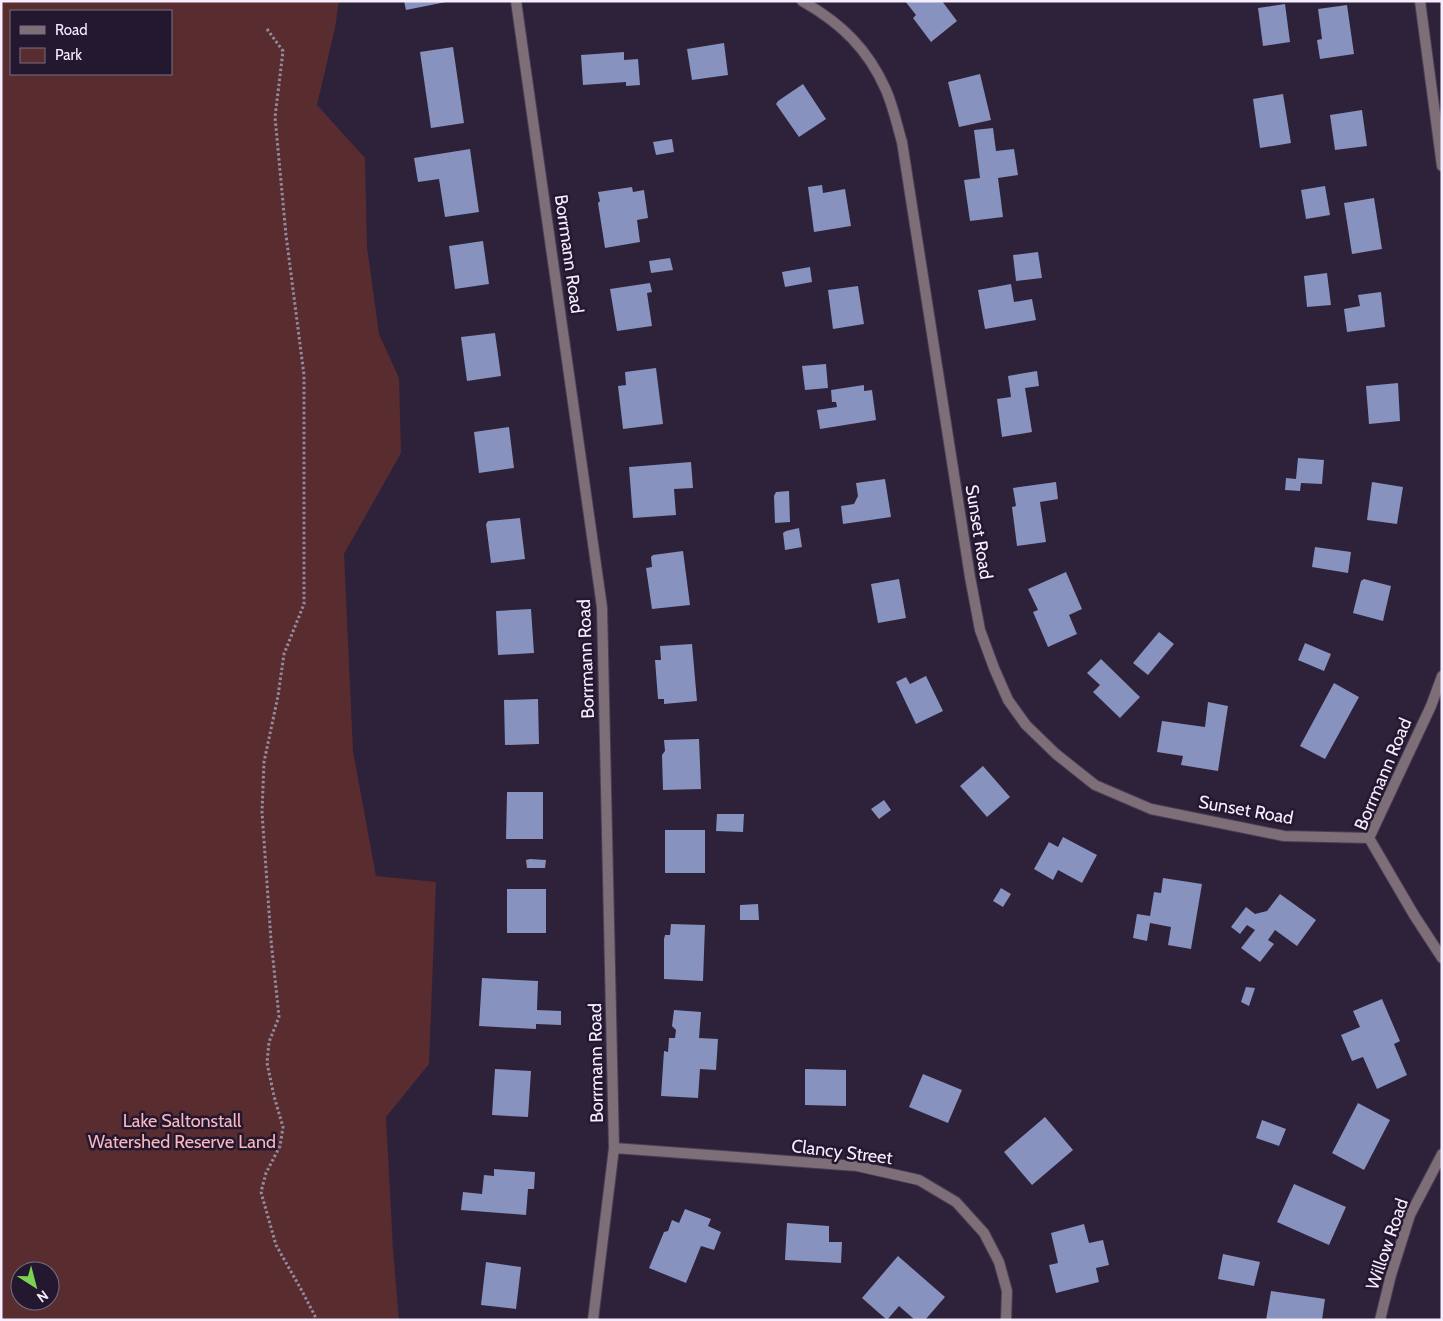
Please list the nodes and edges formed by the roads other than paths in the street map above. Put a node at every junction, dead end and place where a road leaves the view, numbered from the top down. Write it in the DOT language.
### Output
graph roads {
  1 [pos="516,1"];
  2 [pos="802,1"];
  3 [pos="1420,1"];
  4 [pos="1442,166"];
  5 [pos="1442,676"];
  6 [pos="1369,838"];
  7 [pos="1442,958"];
  8 [pos="614,1148"];
  9 [pos="1442,1154"];
  10 [pos="593,1320"];
  11 [pos="1006,1320"];
  12 [pos="1380,1320"];
  1 -- 8 [label="street, Borrmann Road"];
  2 -- 6 [label="street, Sunset Road"];
  3 -- 4 [label="street"];
  5 -- 6 [label="street, Borrmann Road"];
  6 -- 7 [label="street, Borrmann Road"];
  8 -- 10 [label="street, Borrmann Road"];
  8 -- 11 [label="street, Clancy Street"];
  9 -- 12 [label="street, Willow Road"];
}
